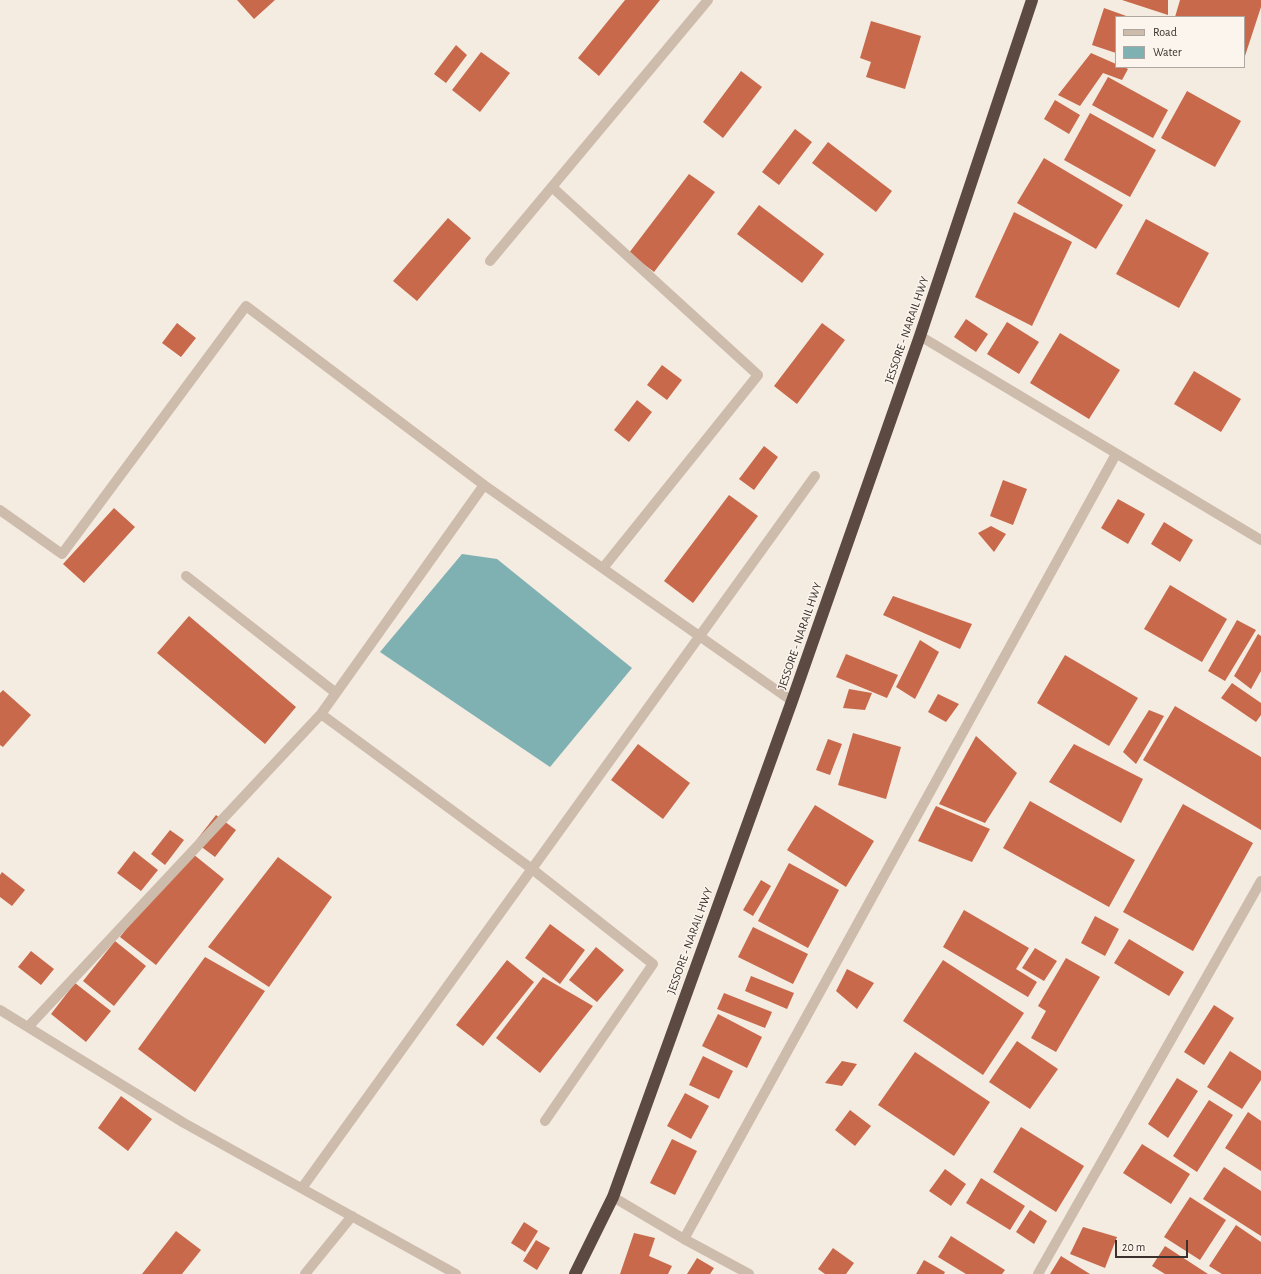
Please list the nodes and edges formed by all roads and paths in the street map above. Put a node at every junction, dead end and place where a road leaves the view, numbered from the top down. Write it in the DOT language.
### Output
graph roads {
  1 [pos="708,0"];
  2 [pos="1032,0"];
  3 [pos="552,187"];
  4 [pos="490,261"];
  5 [pos="920,336"];
  6 [pos="1116,454"];
  7 [pos="815,476"];
  8 [pos="484,485"];
  9 [pos="0,510"];
  10 [pos="1261,540"];
  11 [pos="603,568"];
  12 [pos="186,576"];
  13 [pos="700,636"];
  14 [pos="336,693"];
  15 [pos="792,701"];
  16 [pos="321,714"];
  17 [pos="532,869"];
  18 [pos="1261,881"];
  19 [pos="0,1010"];
  20 [pos="28,1027"];
  21 [pos="546,1122"];
  22 [pos="302,1188"];
  23 [pos="613,1197"];
  24 [pos="352,1216"];
  25 [pos="684,1239"];
  26 [pos="305,1274"];
  27 [pos="456,1274"];
  28 [pos="575,1274"];
  29 [pos="749,1274"];
  30 [pos="1038,1274"];
  1 -- 3 [label="street"];
  2 -- 5 [label="highway, JESSORE - NARAIL HWY"];
  3 -- 4 [label="street"];
  3 -- 11 [label="street"];
  5 -- 6 [label="street"];
  5 -- 15 [label="highway, JESSORE - NARAIL HWY"];
  6 -- 10 [label="street"];
  6 -- 25 [label="street"];
  7 -- 13 [label="street"];
  8 -- 9 [label="street"];
  8 -- 11 [label="street"];
  8 -- 14 [label="street"];
  11 -- 13 [label="street"];
  12 -- 14 [label="street"];
  13 -- 15 [label="street"];
  13 -- 17 [label="street"];
  14 -- 16 [label="street"];
  15 -- 23 [label="highway, JESSORE - NARAIL HWY"];
  16 -- 17 [label="street"];
  16 -- 20 [label="street"];
  17 -- 21 [label="street"];
  17 -- 22 [label="street"];
  18 -- 30 [label="street"];
  19 -- 20 [label="street"];
  20 -- 22 [label="street"];
  22 -- 24 [label="street"];
  23 -- 25 [label="street"];
  23 -- 28 [label="highway, JESSORE - NARAIL HWY"];
  24 -- 26 [label="street"];
  24 -- 27 [label="street"];
  25 -- 29 [label="street"];
}
